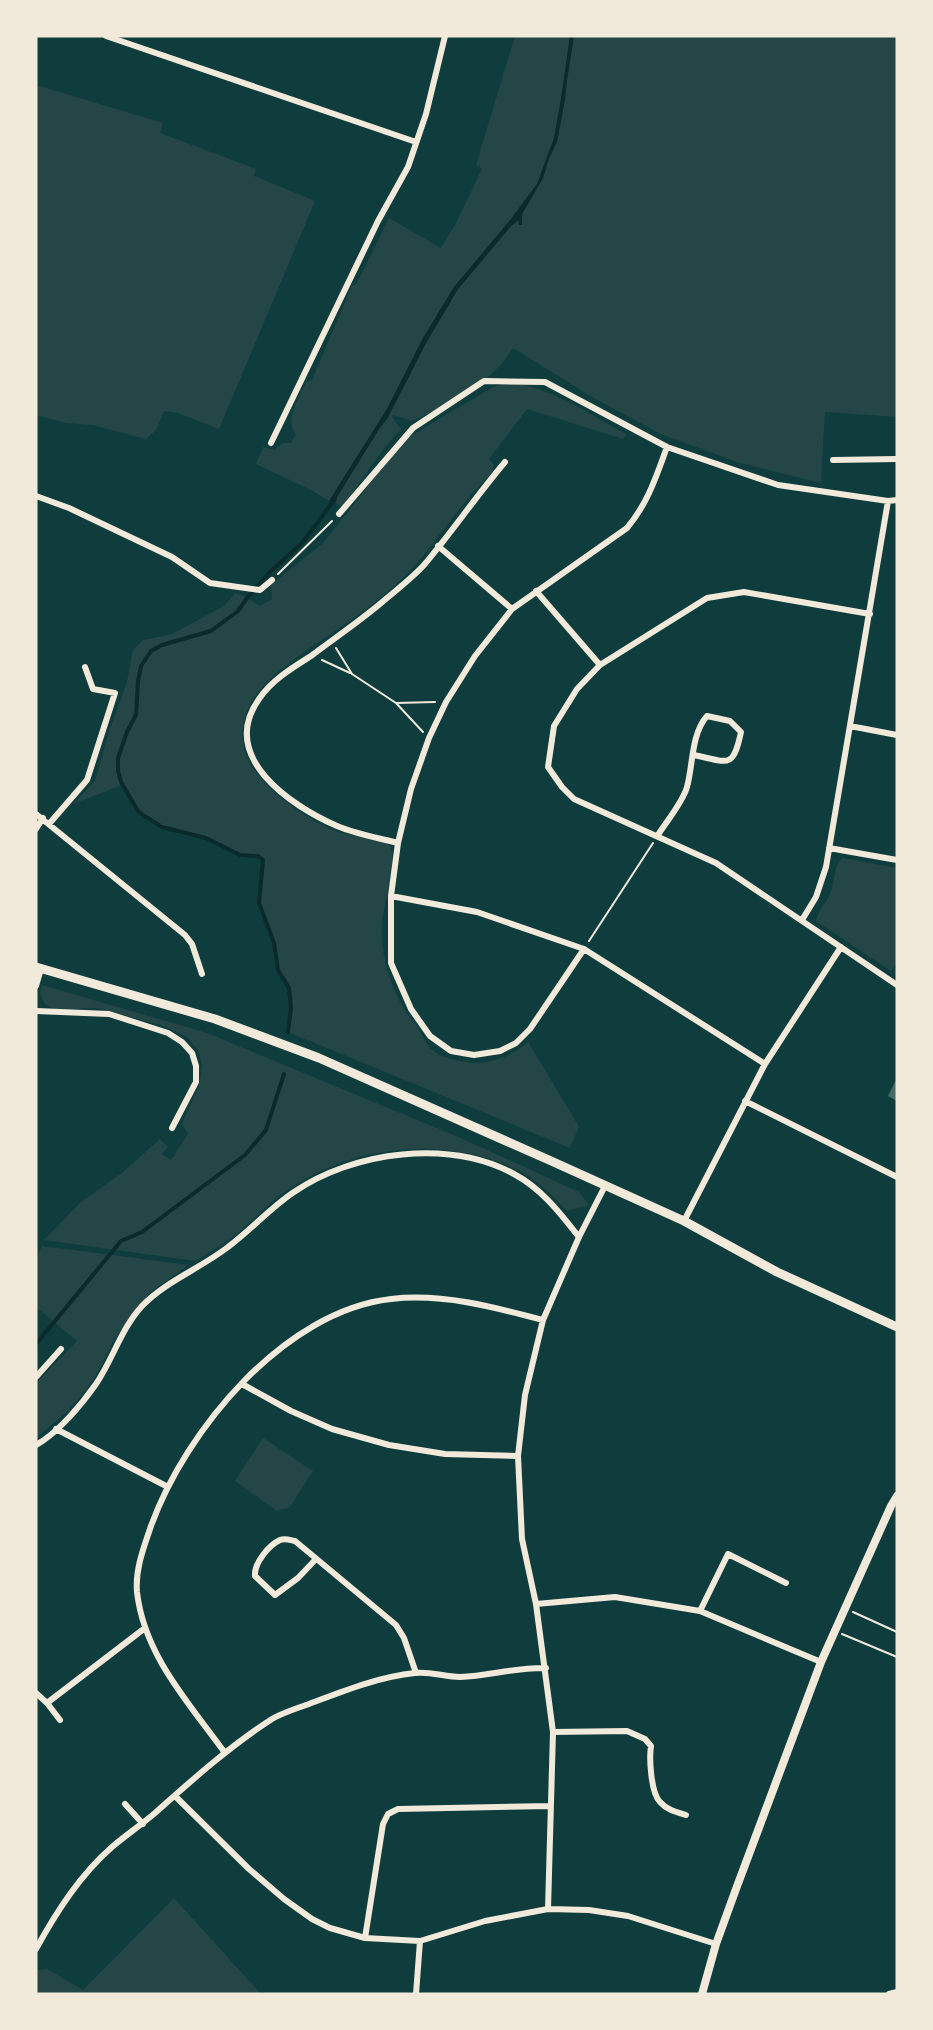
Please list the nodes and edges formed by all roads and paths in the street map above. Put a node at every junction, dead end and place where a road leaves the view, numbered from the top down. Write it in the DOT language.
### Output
graph roads {
  1 [pos="109,36"];
  2 [pos="446,36"];
  3 [pos="416,142"];
  4 [pos="271,443"];
  5 [pos="667,447"];
  6 [pos="897,459"];
  7 [pos="833,460"];
  8 [pos="505,462"];
  9 [pos="36,496"];
  10 [pos="897,500"];
  11 [pos="888,501"];
  12 [pos="339,514"];
  13 [pos="438,546"];
  14 [pos="272,580"];
  15 [pos="536,591"];
  16 [pos="512,609"];
  17 [pos="870,614"];
  18 [pos="331,640"];
  19 [pos="312,655"];
  20 [pos="600,665"];
  21 [pos="85,667"];
  22 [pos="352,674"];
  23 [pos="446,702"];
  24 [pos="396,703"];
  25 [pos="850,726"];
  26 [pos="897,735"];
  27 [pos="429,738"];
  28 [pos="694,755"];
  29 [pos="36,814"];
  30 [pos="43,818"];
  31 [pos="49,824"];
  32 [pos="36,829"];
  33 [pos="658,835"];
  34 [pos="398,843"];
  35 [pos="829,848"];
  36 [pos="897,860"];
  37 [pos="391,896"];
  38 [pos="802,920"];
  39 [pos="841,947"];
  40 [pos="584,949"];
  41 [pos="39,968"];
  42 [pos="202,974"];
  43 [pos="897,985"];
  44 [pos="36,986"];
  45 [pos="36,1011"];
  46 [pos="765,1064"];
  47 [pos="745,1101"];
  48 [pos="172,1128"];
  49 [pos="897,1177"];
  50 [pos="604,1186"];
  51 [pos="684,1221"];
  52 [pos="579,1237"];
  53 [pos="543,1320"];
  54 [pos="897,1327"];
  55 [pos="61,1349"];
  56 [pos="36,1377"];
  57 [pos="242,1384"];
  58 [pos="56,1429"];
  59 [pos="36,1445"];
  60 [pos="518,1456"];
  61 [pos="168,1486"];
  62 [pos="897,1496"];
  63 [pos="316,1560"];
  64 [pos="786,1583"];
  65 [pos="536,1604"];
  66 [pos="845,1608"];
  67 [pos="700,1611"];
  68 [pos="145,1629"];
  69 [pos="834,1631"];
  70 [pos="897,1632"];
  71 [pos="897,1657"];
  72 [pos="820,1662"];
  73 [pos="546,1668"];
  74 [pos="416,1672"];
  75 [pos="36,1693"];
  76 [pos="47,1703"];
  77 [pos="60,1720"];
  78 [pos="553,1732"];
  79 [pos="225,1753"];
  80 [pos="175,1796"];
  81 [pos="125,1804"];
  82 [pos="550,1806"];
  83 [pos="686,1815"];
  84 [pos="143,1824"];
  85 [pos="548,1910"];
  86 [pos="365,1938"];
  87 [pos="420,1941"];
  88 [pos="716,1944"];
  89 [pos="36,1948"];
  90 [pos="897,1992"];
  91 [pos="416,1994"];
  92 [pos="702,1994"];
  93 [pos="889,1994"];
  1 -- 3 [label="street"];
  2 -- 3 [label="street"];
  3 -- 4 [label="street"];
  5 -- 11 [label="street"];
  5 -- 12 [label="street"];
  5 -- 15 [label="street"];
  6 -- 7 [label="street"];
  8 -- 13 [label="street"];
  9 -- 14 [label="street"];
  10 -- 11 [label="street"];
  11 -- 17 [label="street"];
  12 -- 14 [label="path"];
  13 -- 16 [label="street"];
  13 -- 18 [label="street"];
  15 -- 16 [label="street"];
  15 -- 20 [label="street"];
  16 -- 23 [label="street"];
  17 -- 20 [label="street"];
  17 -- 25 [label="street"];
  18 -- 19 [label="street"];
  18 -- 22 [label="path"];
  19 -- 22 [label="path"];
  19 -- 34 [label="street"];
  20 -- 33 [label="street"];
  21 -- 31 [label="street"];
  22 -- 24 [label="path"];
  23 -- 24 [label="path"];
  23 -- 27 [label="street"];
  24 -- 27 [label="path"];
  25 -- 26 [label="street"];
  25 -- 35 [label="street"];
  27 -- 34 [label="street"];
  28 -- 28 [label="street"];
  28 -- 33 [label="street"];
  29 -- 30 [label="street"];
  30 -- 31 [label="street"];
  30 -- 32 [label="street"];
  31 -- 42 [label="street"];
  33 -- 38 [label="street"];
  33 -- 40 [label="path"];
  34 -- 37 [label="street"];
  35 -- 36 [label="street"];
  35 -- 38 [label="street"];
  37 -- 40 [label="street"];
  37 -- 40 [label="street"];
  38 -- 39 [label="street"];
  39 -- 43 [label="street"];
  39 -- 46 [label="street"];
  40 -- 46 [label="street"];
  41 -- 44 [label="street"];
  41 -- 50 [label="main road"];
  45 -- 48 [label="street"];
  46 -- 47 [label="street"];
  47 -- 49 [label="street"];
  47 -- 51 [label="street"];
  50 -- 51 [label="main road"];
  50 -- 52 [label="street"];
  51 -- 54 [label="main road"];
  52 -- 53 [label="street"];
  52 -- 58 [label="street"];
  53 -- 57 [label="street"];
  53 -- 60 [label="street"];
  55 -- 56 [label="street"];
  57 -- 60 [label="street"];
  57 -- 61 [label="street"];
  58 -- 59 [label="street"];
  58 -- 61 [label="street"];
  60 -- 65 [label="street"];
  61 -- 68 [label="street"];
  62 -- 66 [label="street"];
  63 -- 63 [label="street"];
  63 -- 74 [label="street"];
  64 -- 67 [label="street"];
  65 -- 67 [label="street"];
  65 -- 73 [label="street"];
  66 -- 69 [label="street"];
  66 -- 70 [label="path"];
  67 -- 72 [label="street"];
  68 -- 76 [label="street"];
  68 -- 79 [label="street"];
  69 -- 71 [label="path"];
  69 -- 72 [label="street"];
  72 -- 88 [label="street"];
  73 -- 74 [label="street"];
  73 -- 78 [label="street"];
  74 -- 79 [label="street"];
  75 -- 76 [label="street"];
  76 -- 77 [label="street"];
  78 -- 82 [label="street"];
  78 -- 83 [label="street"];
  79 -- 80 [label="street"];
  80 -- 84 [label="street"];
  80 -- 86 [label="street"];
  81 -- 84 [label="street"];
  82 -- 85 [label="street"];
  82 -- 86 [label="street"];
  84 -- 89 [label="street"];
  85 -- 87 [label="street"];
  85 -- 88 [label="street"];
  86 -- 87 [label="street"];
  87 -- 91 [label="street"];
  88 -- 92 [label="street"];
  90 -- 93 [label="street"];
}
